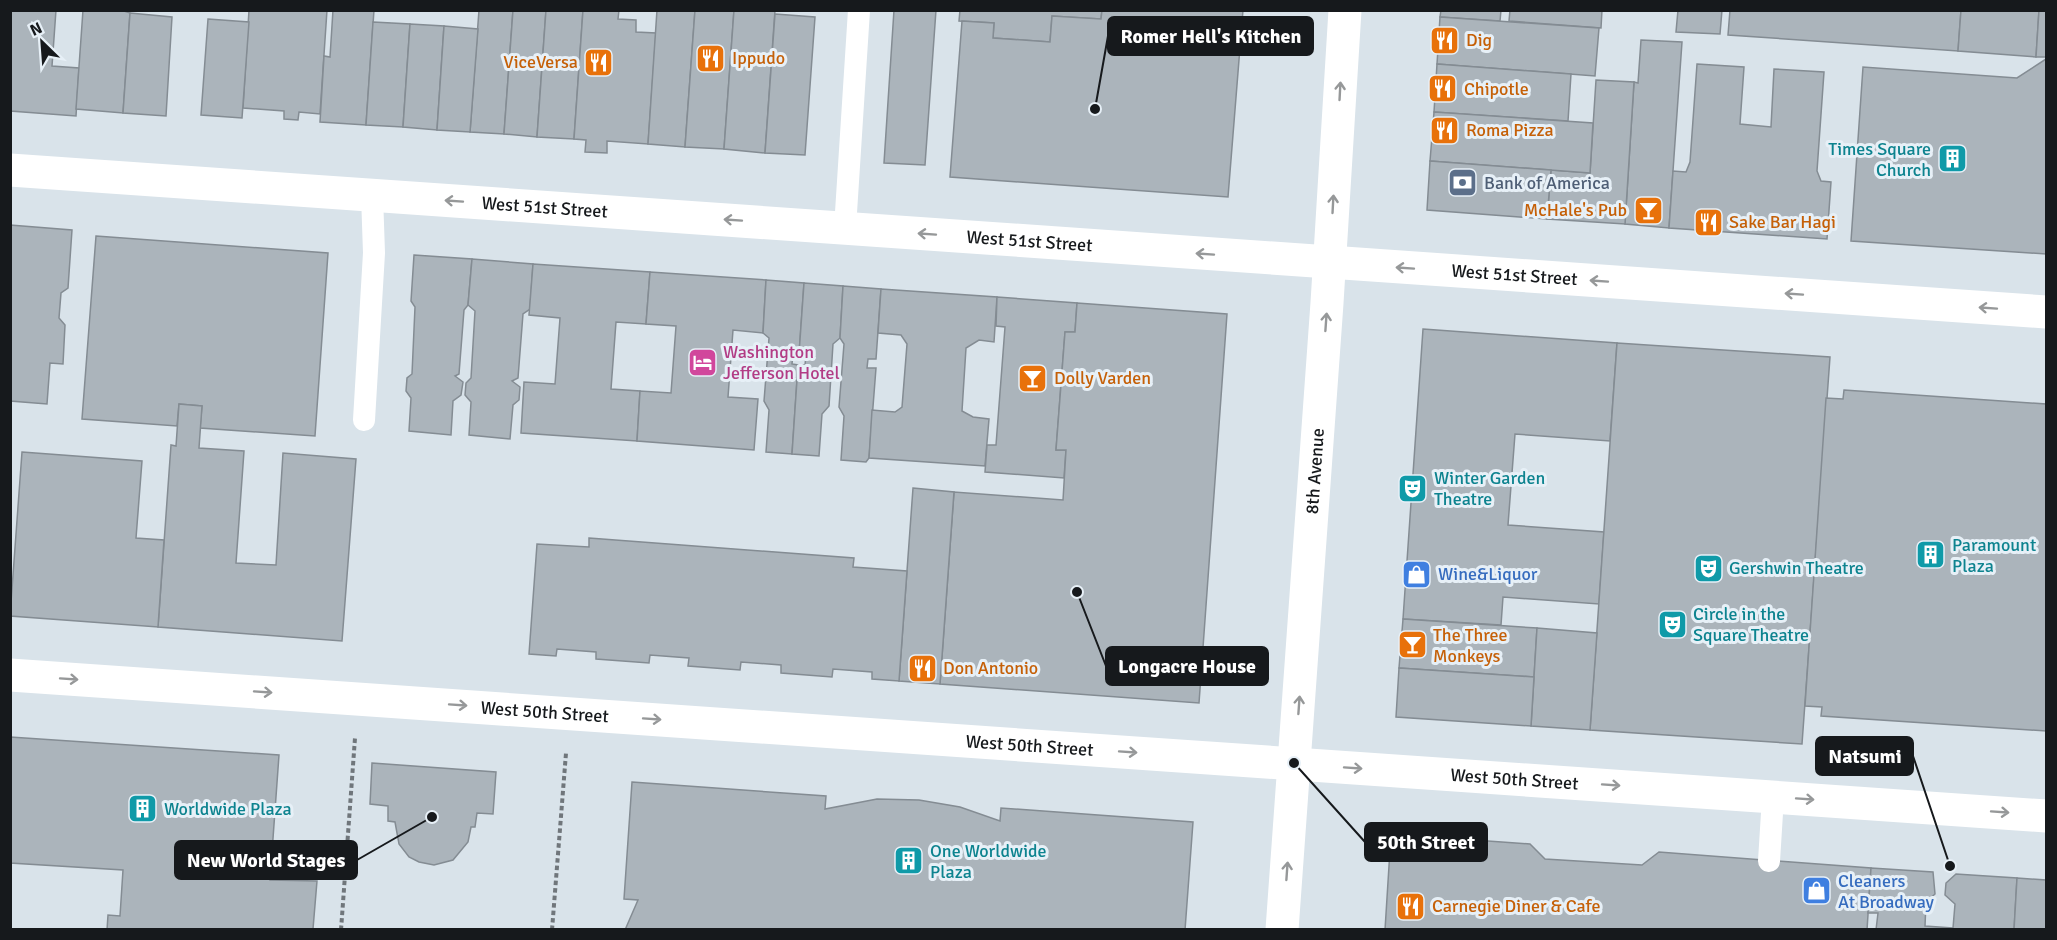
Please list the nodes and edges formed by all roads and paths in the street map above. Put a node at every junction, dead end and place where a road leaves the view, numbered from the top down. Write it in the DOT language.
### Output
graph roads {
  1 [pos="859,10"];
  2 [pos="1345,10"];
  3 [pos="10,170"];
  4 [pos="372,195"];
  5 [pos="845,228"];
  6 [pos="1330,262"];
  7 [pos="2046,312"];
  8 [pos="364,420"];
  9 [pos="10,675"];
  10 [pos="358,699"];
  11 [pos="569,714"];
  12 [pos="1295,764"];
  13 [pos="1773,797"];
  14 [pos="2046,816"];
  15 [pos="1769,861"];
  16 [pos="341,930"];
  17 [pos="552,930"];
  18 [pos="1282,930"];
  1 -- 5 [label="lane"];
  6 -- 2 [label="main road, 8th Avenue, one-way"];
  3 -- 4 [label="main road, West 51st Street"];
  5 -- 4 [label="main road, West 51st Street, one-way"];
  4 -- 8 [label="lane"];
  6 -- 5 [label="main road, West 51st Street, one-way"];
  7 -- 6 [label="main road, West 51st Street, one-way"];
  12 -- 6 [label="main road, 8th Avenue, one-way"];
  9 -- 10 [label="main road, West 50th Street, one-way"];
  10 -- 11 [label="main road, West 50th Street, one-way"];
  10 -- 16 [label="path"];
  11 -- 12 [label="main road, West 50th Street, one-way"];
  11 -- 17 [label="path"];
  12 -- 13 [label="main road, West 50th Street, one-way"];
  18 -- 12 [label="main road, 8th Avenue, one-way"];
  13 -- 14 [label="main road, West 50th Street, one-way"];
  13 -- 15 [label="lane"];
}
